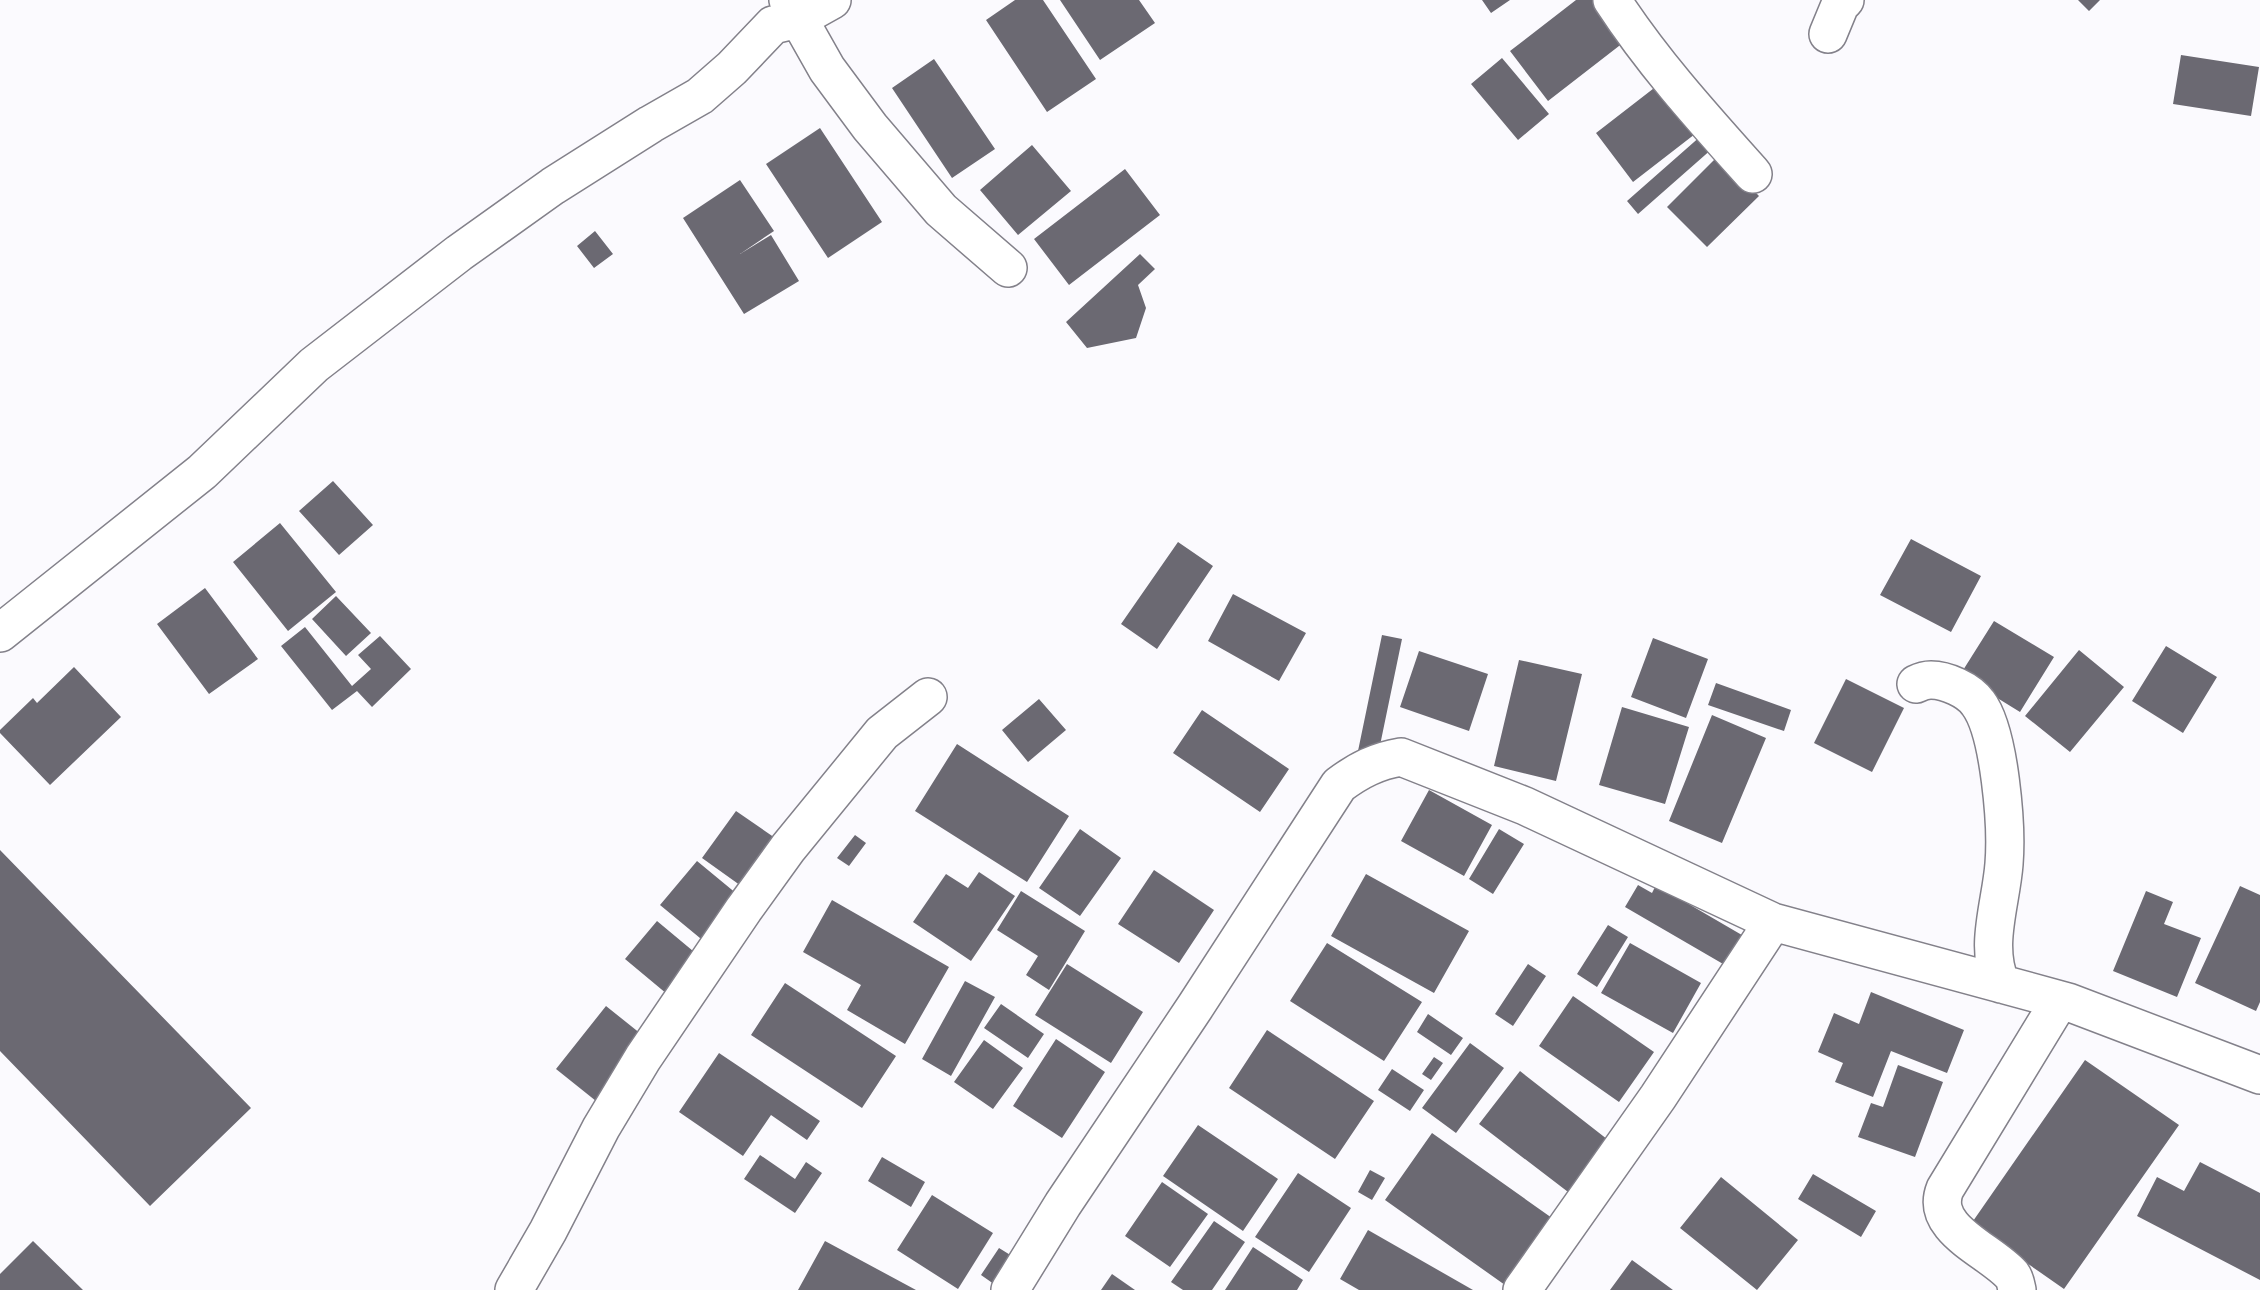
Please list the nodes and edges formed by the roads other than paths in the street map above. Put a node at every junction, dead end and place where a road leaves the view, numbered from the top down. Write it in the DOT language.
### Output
graph roads {
  1 [pos="832,0"];
  2 [pos="1612,0"];
  3 [pos="1845,0"];
  4 [pos="793,9"];
  5 [pos="1828,34"];
  6 [pos="1753,173"];
  7 [pos="1007,268"];
  8 [pos="0,633"];
  9 [pos="1916,684"];
  10 [pos="928,697"];
  11 [pos="1773,922"];
  12 [pos="2001,984"];
  13 [pos="2060,1000"];
  14 [pos="2260,1075"];
  15 [pos="514,1290"];
  16 [pos="1010,1290"];
  17 [pos="1522,1290"];
  18 [pos="2017,1290"];
  1 -- 4 [label="street"];
  2 -- 6 [label="street"];
  3 -- 5 [label="street"];
  4 -- 7 [label="street"];
  4 -- 8 [label="street"];
  9 -- 12 [label="street"];
  10 -- 15 [label="street"];
  11 -- 12 [label="street"];
  11 -- 16 [label="street"];
  11 -- 17 [label="street"];
  12 -- 13 [label="street"];
  13 -- 14 [label="street"];
  13 -- 18 [label="street"];
}
